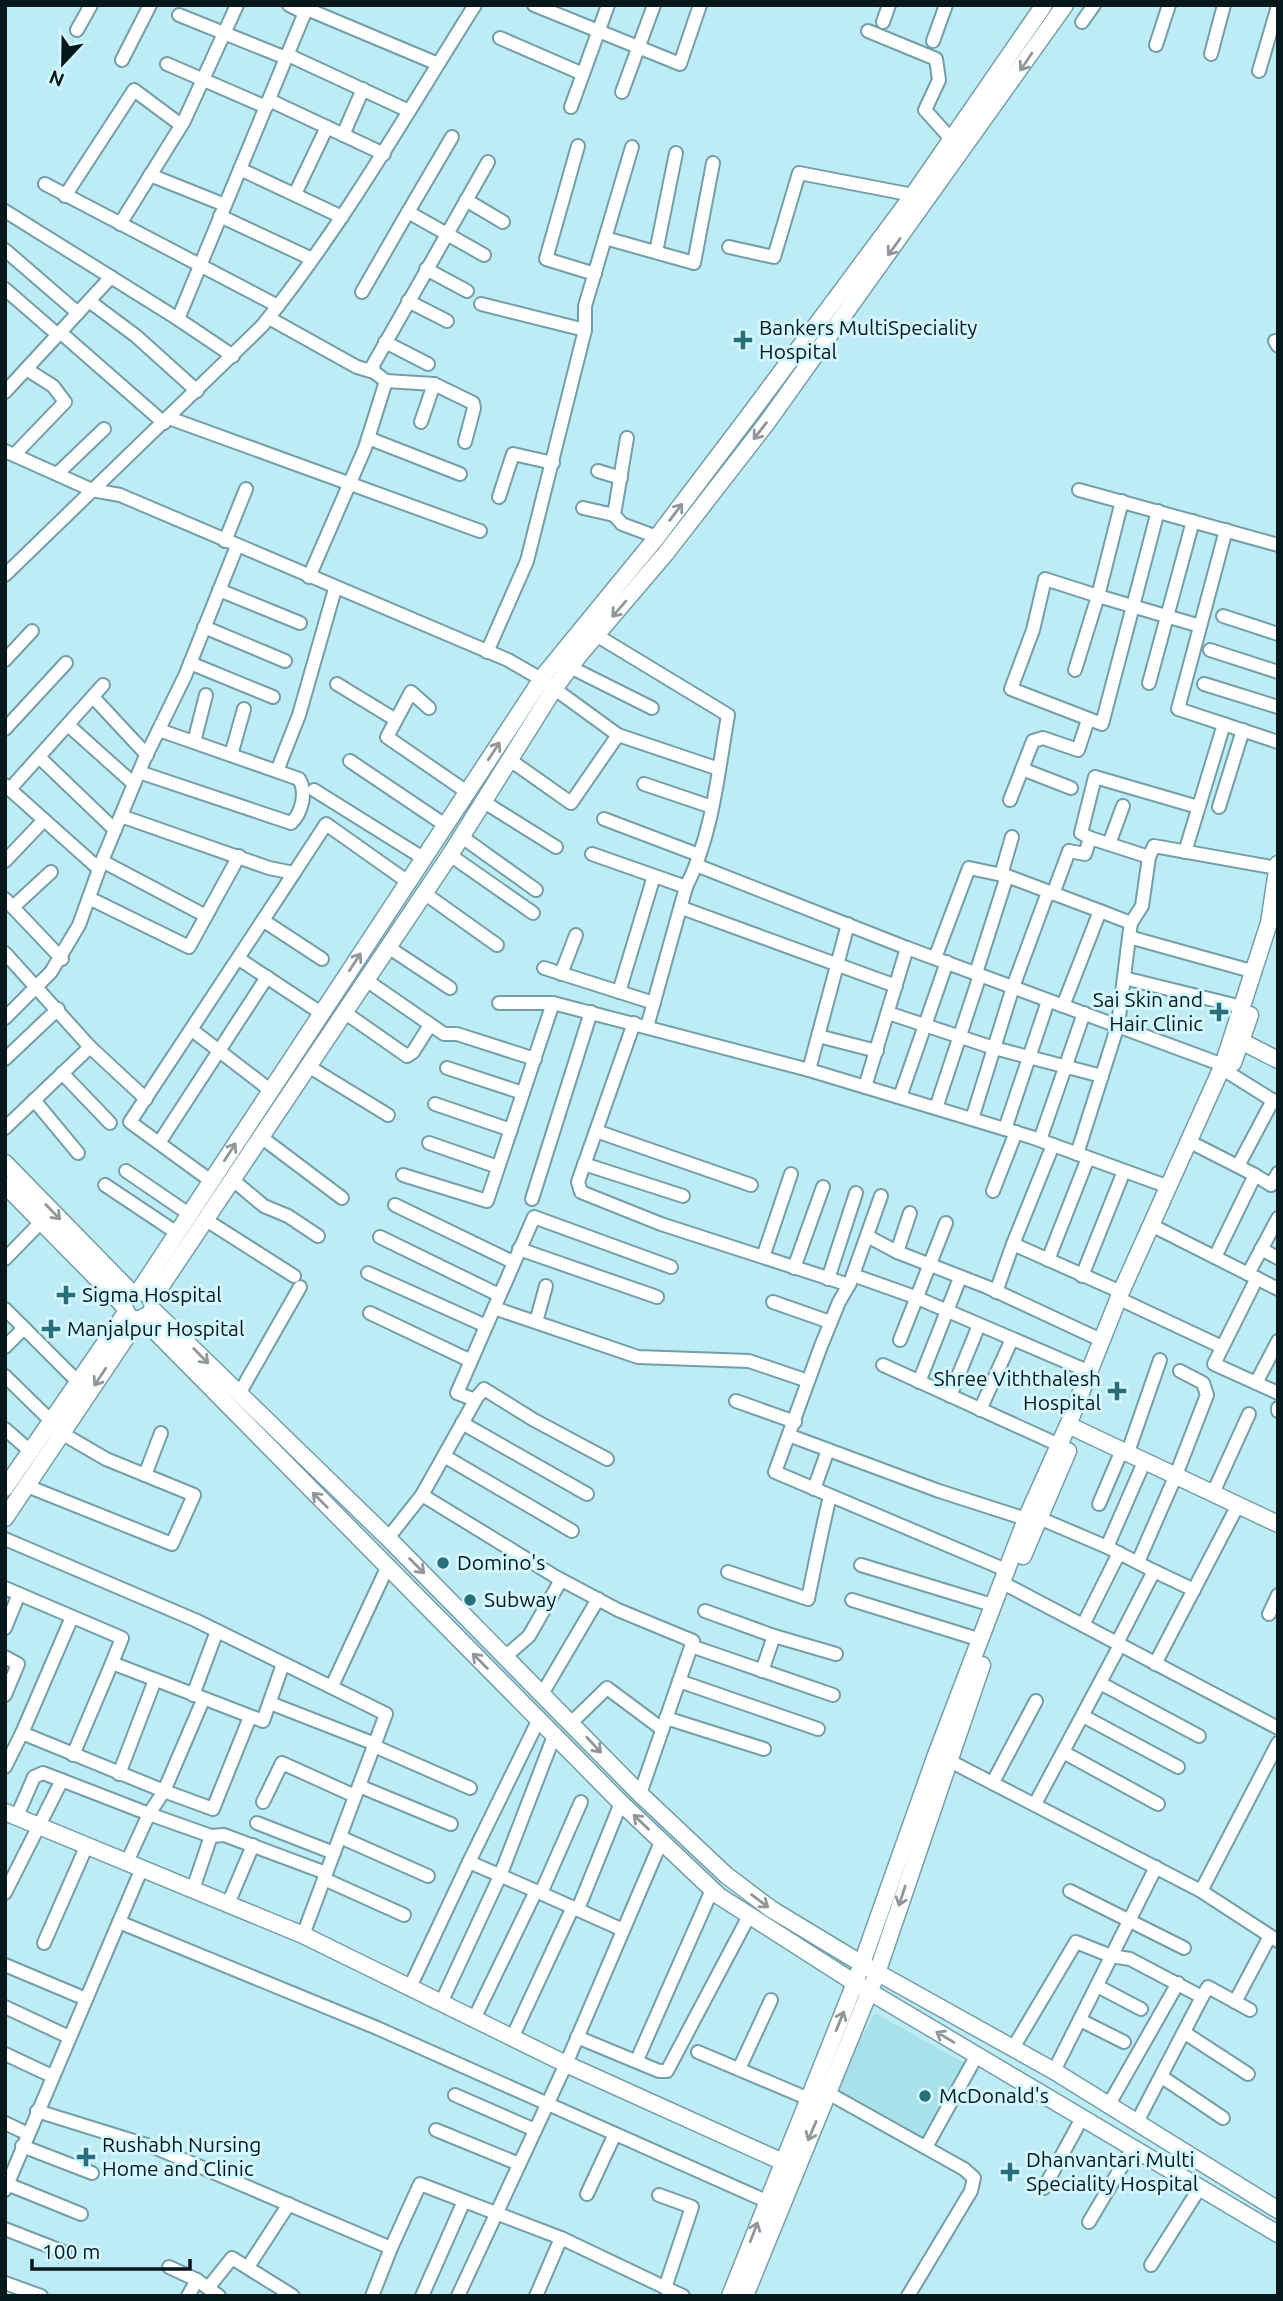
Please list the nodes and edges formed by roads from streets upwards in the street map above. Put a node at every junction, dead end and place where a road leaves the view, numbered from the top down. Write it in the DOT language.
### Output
graph roads {
  1 [pos="91,5"];
  2 [pos="150,5"];
  3 [pos="237,5"];
  4 [pos="289,5"];
  5 [pos="475,5"];
  6 [pos="534,5"];
  7 [pos="608,5"];
  8 [pos="654,5"];
  9 [pos="700,5"];
  10 [pos="889,5"];
  11 [pos="946,5"];
  12 [pos="1044,5"];
  13 [pos="1065,5"];
  14 [pos="1094,5"];
  15 [pos="1169,5"];
  16 [pos="1224,5"];
  17 [pos="1278,6"];
  18 [pos="307,9"];
  19 [pos="563,11"];
  20 [pos="178,15"];
  21 [pos="883,22"];
  22 [pos="1082,23"];
  23 [pos="77,30"];
  24 [pos="598,31"];
  25 [pos="868,31"];
  26 [pos="225,32"];
  27 [pos="500,38"];
  28 [pos="933,41"];
  29 [pos="1156,45"];
  30 [pos="638,47"];
  31 [pos="1210,54"];
  32 [pos="287,56"];
  33 [pos="122,60"];
  34 [pos="167,64"];
  35 [pos="438,64"];
  36 [pos="1259,71"];
  37 [pos="583,75"];
  38 [pos="203,81"];
  39 [pos="363,89"];
  40 [pos="622,92"];
  41 [pos="267,103"];
  42 [pos="571,107"];
  43 [pos="409,111"];
  44 [pos="181,125"];
  45 [pos="327,127"];
  46 [pos="343,135"];
  47 [pos="452,137"];
  48 [pos="951,139"];
  49 [pos="578,146"];
  50 [pos="632,147"];
  51 [pos="676,153"];
  52 [pos="384,154"];
  53 [pos="488,162"];
  54 [pos="713,163"];
  55 [pos="240,169"];
  56 [pos="150,175"];
  57 [pos="46,184"];
  58 [pos="295,194"];
  59 [pos="913,195"];
  60 [pos="65,196"];
  61 [pos="466,200"];
  62 [pos="222,210"];
  63 [pos="5,211"];
  64 [pos="408,212"];
  65 [pos="342,218"];
  66 [pos="503,222"];
  67 [pos="120,224"];
  68 [pos="447,233"];
  69 [pos="605,238"];
  70 [pos="729,247"];
  71 [pos="5,250"];
  72 [pos="656,252"];
  73 [pos="484,255"];
  74 [pos="312,260"];
  75 [pos="200,264"];
  76 [pos="426,269"];
  77 [pos="595,274"];
  78 [pos="111,277"];
  79 [pos="5,289"];
  80 [pos="467,291"];
  81 [pos="362,292"];
  82 [pos="89,301"];
  83 [pos="408,301"];
  84 [pos="481,304"];
  85 [pos="278,306"];
  86 [pos="78,313"];
  87 [pos="269,318"];
  88 [pos="178,319"];
  89 [pos="447,321"];
  90 [pos="585,330"];
  91 [pos="59,333"];
  92 [pos="385,342"];
  93 [pos="233,356"];
  94 [pos="428,364"];
  95 [pos="26,369"];
  96 [pos="374,372"];
  97 [pos="386,381"];
  98 [pos="434,384"];
  99 [pos="197,391"];
  100 [pos="5,392"];
  101 [pos="167,420"];
  102 [pos="421,422"];
  103 [pos="104,429"];
  104 [pos="368,438"];
  105 [pos="627,438"];
  106 [pos="465,442"];
  107 [pos="10,453"];
  108 [pos="553,463"];
  109 [pos="598,471"];
  110 [pos="57,474"];
  111 [pos="460,474"];
  112 [pos="621,478"];
  113 [pos="350,482"];
  114 [pos="246,489"];
  115 [pos="1079,489"];
  116 [pos="92,490"];
  117 [pos="499,497"];
  118 [pos="1122,501"];
  119 [pos="583,509"];
  120 [pos="1158,511"];
  121 [pos="614,515"];
  122 [pos="1193,521"];
  123 [pos="1226,530"];
  124 [pos="480,531"];
  125 [pos="657,537"];
  126 [pos="231,543"];
  127 [pos="1278,545"];
  128 [pos="5,575"];
  129 [pos="309,578"];
  130 [pos="335,589"];
  131 [pos="219,590"];
  132 [pos="1098,596"];
  133 [pos="1133,606"];
  134 [pos="1223,616"];
  135 [pos="1170,617"];
  136 [pos="300,623"];
  137 [pos="1200,626"];
  138 [pos="204,627"];
  139 [pos="33,631"];
  140 [pos="1278,634"];
  141 [pos="596,635"];
  142 [pos="1210,650"];
  143 [pos="487,652"];
  144 [pos="5,660"];
  145 [pos="285,661"];
  146 [pos="66,663"];
  147 [pos="190,663"];
  148 [pos="570,667"];
  149 [pos="1075,670"];
  150 [pos="1278,672"];
  151 [pos="1149,683"];
  152 [pos="337,684"];
  153 [pos="548,684"];
  154 [pos="1204,684"];
  155 [pos="103,685"];
  156 [pos="206,695"];
  157 [pos="93,697"];
  158 [pos="273,697"];
  159 [pos="429,708"];
  160 [pos="652,708"];
  161 [pos="1278,708"];
  162 [pos="244,709"];
  163 [pos="397,720"];
  164 [pos="1088,720"];
  165 [pos="1224,724"];
  166 [pos="68,725"];
  167 [pos="5,729"];
  168 [pos="159,730"];
  169 [pos="1243,730"];
  170 [pos="618,735"];
  171 [pos="194,742"];
  172 [pos="1278,742"];
  173 [pos="147,755"];
  174 [pos="231,755"];
  175 [pos="39,757"];
  176 [pos="510,760"];
  177 [pos="350,761"];
  178 [pos="719,769"];
  179 [pos="1022,769"];
  180 [pos="277,771"];
  181 [pos="137,778"];
  182 [pos="644,785"];
  183 [pos="8,787"];
  184 [pos="1071,788"];
  185 [pos="314,790"];
  186 [pos="467,792"];
  187 [pos="1010,800"];
  188 [pos="484,802"];
  189 [pos="1122,806"];
  190 [pos="712,807"];
  191 [pos="1198,807"];
  192 [pos="1219,807"];
  193 [pos="121,816"];
  194 [pos="604,819"];
  195 [pos="44,820"];
  196 [pos="445,825"];
  197 [pos="115,830"];
  198 [pos="462,837"];
  199 [pos="1012,837"];
  200 [pos="1090,838"];
  201 [pos="1109,844"];
  202 [pos="556,848"];
  203 [pos="1185,852"];
  204 [pos="592,854"];
  205 [pos="450,855"];
  206 [pos="239,856"];
  207 [pos="1149,857"];
  208 [pos="423,858"];
  209 [pos="698,860"];
  210 [pos="5,861"];
  211 [pos="101,865"];
  212 [pos="1277,866"];
  213 [pos="51,872"];
  214 [pos="294,873"];
  215 [pos="1004,875"];
  216 [pos="654,876"];
  217 [pos="408,882"];
  218 [pos="687,887"];
  219 [pos="536,890"];
  220 [pos="424,893"];
  221 [pos="1051,893"];
  222 [pos="89,898"];
  223 [pos="9,903"];
  224 [pos="682,908"];
  225 [pos="1100,911"];
  226 [pos="533,913"];
  227 [pos="206,916"];
  228 [pos="1278,919"];
  229 [pos="264,921"];
  230 [pos="1131,923"];
  231 [pos="848,924"];
  232 [pos="576,935"];
  233 [pos="1129,937"];
  234 [pos="497,945"];
  235 [pos="388,947"];
  236 [pos="907,948"];
  237 [pos="62,959"];
  238 [pos="239,959"];
  239 [pos="322,959"];
  240 [pos="8,960"];
  241 [pos="941,960"];
  242 [pos="837,966"];
  243 [pos="544,968"];
  244 [pos="1255,972"];
  245 [pos="561,974"];
  246 [pos="978,974"];
  247 [pos="267,977"];
  248 [pos="1124,978"];
  249 [pos="366,979"];
  250 [pos="896,986"];
  251 [pos="1013,987"];
  252 [pos="450,988"];
  253 [pos="36,989"];
  254 [pos="619,992"];
  255 [pos="1048,1001"];
  256 [pos="499,1003"];
  257 [pos="553,1003"];
  258 [pos="654,1003"];
  259 [pos="1063,1006"];
  260 [pos="1242,1007"];
  261 [pos="58,1009"];
  262 [pos="344,1012"];
  263 [pos="591,1012"];
  264 [pos="321,1013"];
  265 [pos="888,1013"];
  266 [pos="1084,1013"];
  267 [pos="5,1018"];
  268 [pos="926,1023"];
  269 [pos="429,1025"];
  270 [pos="640,1025"];
  271 [pos="1118,1025"];
  272 [pos="191,1030"];
  273 [pos="818,1036"];
  274 [pos="959,1036"];
  275 [pos="1237,1039"];
  276 [pos="90,1048"];
  277 [pos="994,1048"];
  278 [pos="877,1051"];
  279 [pos="220,1052"];
  280 [pos="1029,1058"];
  281 [pos="5,1059"];
  282 [pos="535,1059"];
  283 [pos="1276,1060"];
  284 [pos="308,1066"];
  285 [pos="1065,1067"];
  286 [pos="447,1068"];
  287 [pos="1226,1069"];
  288 [pos="809,1070"];
  289 [pos="62,1073"];
  290 [pos="1102,1076"];
  291 [pos="865,1087"];
  292 [pos="270,1090"];
  293 [pos="523,1093"];
  294 [pos="900,1097"];
  295 [pos="146,1099"];
  296 [pos="34,1100"];
  297 [pos="1275,1101"];
  298 [pos="435,1104"];
  299 [pos="936,1108"];
  300 [pos="388,1115"];
  301 [pos="972,1119"];
  302 [pos="110,1123"];
  303 [pos="5,1128"];
  304 [pos="511,1130"];
  305 [pos="1011,1130"];
  306 [pos="596,1131"];
  307 [pos="261,1137"];
  308 [pos="1040,1140"];
  309 [pos="159,1143"];
  310 [pos="429,1143"];
  311 [pos="1053,1145"];
  312 [pos="1198,1146"];
  313 [pos="78,1153"];
  314 [pos="1083,1156"];
  315 [pos="5,1163"];
  316 [pos="584,1164"];
  317 [pos="1238,1166"];
  318 [pos="498,1167"];
  319 [pos="125,1171"];
  320 [pos="1124,1171"];
  321 [pos="1278,1173"];
  322 [pos="791,1174"];
  323 [pos="402,1175"];
  324 [pos="1255,1175"];
  325 [pos="211,1181"];
  326 [pos="234,1181"];
  327 [pos="5,1185"];
  328 [pos="105,1185"];
  329 [pos="751,1185"];
  330 [pos="822,1186"];
  331 [pos="1169,1187"];
  332 [pos="993,1191"];
  333 [pos="856,1193"];
  334 [pos="683,1196"];
  335 [pos="881,1196"];
  336 [pos="342,1198"];
  337 [pos="532,1199"];
  338 [pos="395,1205"];
  339 [pos="910,1213"];
  340 [pos="189,1214"];
  341 [pos="1278,1218"];
  342 [pos="206,1220"];
  343 [pos="41,1222"];
  344 [pos="946,1223"];
  345 [pos="1155,1227"];
  346 [pos="177,1233"];
  347 [pos="318,1236"];
  348 [pos="867,1236"];
  349 [pos="380,1237"];
  350 [pos="1013,1244"];
  351 [pos="519,1249"];
  352 [pos="1261,1249"];
  353 [pos="897,1252"];
  354 [pos="762,1257"];
  355 [pos="1216,1257"];
  356 [pos="1278,1258"];
  357 [pos="5,1259"];
  358 [pos="1048,1260"];
  359 [pos="513,1262"];
  360 [pos="928,1266"];
  361 [pos="671,1267"];
  362 [pos="794,1268"];
  363 [pos="368,1273"];
  364 [pos="1082,1276"];
  365 [pos="1253,1276"];
  366 [pos="960,1278"];
  367 [pos="828,1279"];
  368 [pos="851,1280"];
  369 [pos="546,1286"];
  370 [pos="1278,1289"];
  371 [pos="996,1292"];
  372 [pos="499,1294"];
  373 [pos="657,1297"];
  374 [pos="915,1297"];
  375 [pos="1124,1297"];
  376 [pos="773,1302"];
  377 [pos="138,1306"];
  378 [pos="494,1308"];
  379 [pos="5,1309"];
  380 [pos="948,1311"];
  381 [pos="370,1313"];
  382 [pos="536,1322"];
  383 [pos="831,1322"];
  384 [pos="979,1325"];
  385 [pos="486,1326"];
  386 [pos="24,1328"];
  387 [pos="900,1339"];
  388 [pos="1012,1339"];
  389 [pos="1101,1340"];
  390 [pos="1278,1341"];
  391 [pos="5,1347"];
  392 [pos="1222,1348"];
  393 [pos="1160,1360"];
  394 [pos="471,1361"];
  395 [pos="883,1365"];
  396 [pos="1180,1371"];
  397 [pos="1090,1372"];
  398 [pos="5,1376"];
  399 [pos="808,1381"];
  400 [pos="78,1382"];
  401 [pos="919,1382"];
  402 [pos="1256,1383"];
  403 [pos="1278,1393"];
  404 [pos="239,1394"];
  405 [pos="950,1396"];
  406 [pos="475,1400"];
  407 [pos="736,1401"];
  408 [pos="980,1410"];
  409 [pos="1249,1414"];
  410 [pos="51,1421"];
  411 [pos="795,1422"];
  412 [pos="462,1423"];
  413 [pos="1073,1427"];
  414 [pos="5,1429"];
  415 [pos="161,1433"];
  416 [pos="63,1434"];
  417 [pos="791,1436"];
  418 [pos="1059,1445"];
  419 [pos="828,1450"];
  420 [pos="30,1451"];
  421 [pos="1125,1451"];
  422 [pos="444,1456"];
  423 [pos="607,1460"];
  424 [pos="1145,1460"];
  425 [pos="145,1475"];
  426 [pos="1177,1475"];
  427 [pos="8,1478"];
  428 [pos="27,1486"];
  429 [pos="814,1489"];
  430 [pos="1213,1493"];
  431 [pos="587,1494"];
  432 [pos="422,1495"];
  433 [pos="830,1496"];
  434 [pos="1099,1504"];
  435 [pos="1238,1505"];
  436 [pos="5,1518"];
  437 [pos="1033,1518"];
  438 [pos="1278,1524"];
  439 [pos="572,1531"];
  440 [pos="388,1538"];
  441 [pos="5,1539"];
  442 [pos="1107,1548"];
  443 [pos="1119,1553"];
  444 [pos="1138,1562"];
  445 [pos="861,1565"];
  446 [pos="387,1568"];
  447 [pos="1154,1571"];
  448 [pos="728,1572"];
  449 [pos="1005,1579"];
  450 [pos="561,1580"];
  451 [pos="5,1588"];
  452 [pos="1194,1590"];
  453 [pos="19,1594"];
  454 [pos="1278,1595"];
  455 [pos="598,1599"];
  456 [pos="852,1600"];
  457 [pos="992,1605"];
  458 [pos="705,1611"];
  459 [pos="1269,1614"];
  460 [pos="72,1617"];
  461 [pos="1083,1625"];
  462 [pos="5,1628"];
  463 [pos="218,1631"];
  464 [pos="774,1636"];
  465 [pos="981,1640"];
  466 [pos="1119,1644"];
  467 [pos="691,1646"];
  468 [pos="836,1654"];
  469 [pos="506,1656"];
  470 [pos="5,1657"];
  471 [pos="112,1663"];
  472 [pos="283,1664"];
  473 [pos="1155,1664"];
  474 [pos="762,1671"];
  475 [pos="155,1680"];
  476 [pos="679,1681"];
  477 [pos="1100,1683"];
  478 [pos="331,1686"];
  479 [pos="542,1694"];
  480 [pos="5,1695"];
  481 [pos="833,1695"];
  482 [pos="198,1698"];
  483 [pos="1036,1702"];
  484 [pos="270,1703"];
  485 [pos="1083,1716"];
  486 [pos="250,1717"];
  487 [pos="539,1719"];
  488 [pos="572,1722"];
  489 [pos="664,1724"];
  490 [pos="1278,1728"];
  491 [pos="818,1729"];
  492 [pos="22,1733"];
  493 [pos="554,1736"];
  494 [pos="1199,1736"];
  495 [pos="1278,1743"];
  496 [pos="374,1745"];
  497 [pos="764,1749"];
  498 [pos="1063,1752"];
  499 [pos="73,1755"];
  500 [pos="943,1757"];
  501 [pos="5,1767"];
  502 [pos="1178,1767"];
  503 [pos="119,1774"];
  504 [pos="62,1780"];
  505 [pos="993,1782"];
  506 [pos="470,1788"];
  507 [pos="164,1791"];
  508 [pos="357,1791"];
  509 [pos="640,1794"];
  510 [pos="581,1801"];
  511 [pos="263,1802"];
  512 [pos="621,1803"];
  513 [pos="1035,1804"];
  514 [pos="1158,1804"];
  515 [pos="11,1814"];
  516 [pos="149,1814"];
  517 [pos="257,1823"];
  518 [pos="451,1824"];
  519 [pos="41,1826"];
  520 [pos="211,1836"];
  521 [pos="340,1837"];
  522 [pos="661,1842"];
  523 [pos="87,1845"];
  524 [pos="253,1845"];
  525 [pos="334,1853"];
  526 [pos="469,1863"];
  527 [pos="135,1865"];
  528 [pos="1156,1867"];
  529 [pos="325,1876"];
  530 [pos="428,1876"];
  531 [pos="500,1876"];
  532 [pos="6,1887"];
  533 [pos="192,1889"];
  534 [pos="712,1890"];
  535 [pos="1070,1891"];
  536 [pos="1201,1891"];
  537 [pos="539,1892"];
  538 [pos="228,1904"];
  539 [pos="576,1908"];
  540 [pos="404,1914"];
  541 [pos="749,1916"];
  542 [pos="1130,1920"];
  543 [pos="119,1922"];
  544 [pos="623,1930"];
  545 [pos="303,1935"];
  546 [pos="1274,1938"];
  547 [pos="44,1944"];
  548 [pos="1184,1948"];
  549 [pos="1111,1956"];
  550 [pos="862,1964"];
  551 [pos="5,1965"];
  552 [pos="877,1973"];
  553 [pos="1178,1983"];
  554 [pos="1097,1986"];
  555 [pos="410,1987"];
  556 [pos="862,1988"];
  557 [pos="1202,1997"];
  558 [pos="86,1998"];
  559 [pos="771,2000"];
  560 [pos="1235,2002"];
  561 [pos="441,2003"];
  562 [pos="5,2007"];
  563 [pos="1140,2010"];
  564 [pos="1250,2010"];
  565 [pos="474,2019"];
  566 [pos="1080,2020"];
  567 [pos="1185,2033"];
  568 [pos="69,2037"];
  569 [pos="577,2037"];
  570 [pos="512,2038"];
  571 [pos="1124,2042"];
  572 [pos="1013,2048"];
  573 [pos="698,2052"];
  574 [pos="5,2054"];
  575 [pos="976,2056"];
  576 [pos="637,2060"];
  577 [pos="566,2064"];
  578 [pos="739,2069"];
  579 [pos="1054,2071"];
  580 [pos="1248,2074"];
  581 [pos="52,2076"];
  582 [pos="1162,2077"];
  583 [pos="828,2093"];
  584 [pos="455,2095"];
  585 [pos="809,2099"];
  586 [pos="547,2104"];
  587 [pos="1108,2106"];
  588 [pos="37,2111"];
  589 [pos="1082,2118"];
  590 [pos="1223,2118"];
  591 [pos="1137,2122"];
  592 [pos="5,2123"];
  593 [pos="436,2130"];
  594 [pos="535,2130"];
  595 [pos="28,2134"];
  596 [pos="615,2134"];
  597 [pos="22,2146"];
  598 [pos="926,2147"];
  599 [pos="1132,2149"];
  600 [pos="783,2162"];
  601 [pos="519,2164"];
  602 [pos="92,2173"];
  603 [pos="7,2181"];
  604 [pos="1044,2188"];
  605 [pos="1199,2189"];
  606 [pos="587,2194"];
  607 [pos="659,2195"];
  608 [pos="464,2201"];
  609 [pos="766,2201"];
  610 [pos="289,2204"];
  611 [pos="1278,2210"];
  612 [pos="496,2213"];
  613 [pos="81,2214"];
  614 [pos="1088,2222"];
  615 [pos="5,2229"];
  616 [pos="1278,2234"];
  617 [pos="561,2238"];
  618 [pos="391,2248"];
  619 [pos="64,2252"];
  620 [pos="1151,2265"];
  621 [pos="169,2267"];
  622 [pos="248,2267"];
  623 [pos="650,2282"];
  624 [pos="5,2283"];
  625 [pos="208,2288"];
  626 [pos="665,2288"];
  627 [pos="41,2296"];
  628 [pos="188,2296"];
  629 [pos="293,2296"];
  630 [pos="372,2296"];
  631 [pos="422,2296"];
  632 [pos="458,2296"];
  633 [pos="536,2296"];
  634 [pos="644,2296"];
  635 [pos="683,2296"];
  636 [pos="730,2296"];
  637 [pos="745,2296"];
  638 [pos="908,2296"];
  1 -- 23 [label="street"];
  2 -- 33 [label="street"];
  3 -- 26 [label="street"];
  4 -- 18 [label="street"];
  5 -- 35 [label="street"];
  6 -- 19 [label="street"];
  7 -- 24 [label="street"];
  8 -- 30 [label="street"];
  9 -- 30 [label="street"];
  10 -- 21 [label="street"];
  11 -- 28 [label="street"];
  12 -- 48 [label="street"];
  13 -- 141 [label="street, one-way"];
  14 -- 22 [label="street"];
  15 -- 29 [label="street"];
  16 -- 31 [label="street"];
  17 -- 36 [label="street"];
  18 -- 32 [label="street"];
  18 -- 35 [label="street"];
  19 -- 24 [label="street"];
  20 -- 26 [label="street"];
  24 -- 30 [label="street"];
  24 -- 37 [label="street"];
  25 -- 48 [label="street"];
  26 -- 32 [label="street"];
  26 -- 38 [label="street"];
  27 -- 37 [label="street"];
  30 -- 40 [label="street"];
  32 -- 39 [label="street"];
  32 -- 41 [label="street"];
  34 -- 38 [label="street"];
  35 -- 43 [label="street"];
  37 -- 42 [label="street"];
  38 -- 41 [label="street"];
  38 -- 44 [label="street"];
  39 -- 43 [label="street"];
  39 -- 46 [label="street"];
  41 -- 45 [label="street"];
  41 -- 55 [label="street"];
  43 -- 52 [label="street"];
  44 -- 56 [label="street"];
  44 -- 60 [label="street"];
  45 -- 46 [label="street"];
  45 -- 58 [label="street"];
  46 -- 52 [label="street"];
  47 -- 64 [label="street"];
  48 -- 59 [label="street"];
  49 -- 77 [label="street"];
  50 -- 69 [label="street"];
  51 -- 72 [label="street"];
  52 -- 65 [label="street"];
  53 -- 61 [label="street"];
  54 -- 72 [label="street"];
  55 -- 58 [label="street"];
  55 -- 62 [label="street"];
  56 -- 62 [label="street"];
  56 -- 67 [label="street"];
  57 -- 60 [label="street"];
  58 -- 65 [label="street"];
  59 -- 70 [label="street"];
  125 -- 59 [label="street, one-way"];
  60 -- 67 [label="street"];
  61 -- 66 [label="street"];
  61 -- 68 [label="street"];
  62 -- 74 [label="street"];
  62 -- 75 [label="street"];
  63 -- 78 [label="street"];
  64 -- 68 [label="street"];
  64 -- 81 [label="street"];
  65 -- 74 [label="street"];
  67 -- 75 [label="street"];
  68 -- 73 [label="street"];
  68 -- 76 [label="street"];
  69 -- 72 [label="street"];
  69 -- 77 [label="street"];
  71 -- 86 [label="street"];
  74 -- 85 [label="street"];
  75 -- 85 [label="street"];
  75 -- 88 [label="street"];
  76 -- 80 [label="street"];
  76 -- 83 [label="street"];
  77 -- 90 [label="street"];
  78 -- 82 [label="street"];
  78 -- 88 [label="street"];
  79 -- 91 [label="street"];
  82 -- 86 [label="street"];
  82 -- 99 [label="street"];
  83 -- 89 [label="street"];
  83 -- 92 [label="street"];
  84 -- 90 [label="street"];
  85 -- 87 [label="street"];
  86 -- 91 [label="street"];
  87 -- 93 [label="street"];
  87 -- 96 [label="street"];
  88 -- 93 [label="street"];
  90 -- 108 [label="street"];
  91 -- 95 [label="street"];
  91 -- 101 [label="street"];
  92 -- 94 [label="street"];
  92 -- 96 [label="street"];
  93 -- 99 [label="street"];
  95 -- 100 [label="street"];
  95 -- 107 [label="street"];
  96 -- 97 [label="street"];
  97 -- 98 [label="street"];
  97 -- 104 [label="street"];
  98 -- 102 [label="street"];
  98 -- 106 [label="street"];
  99 -- 101 [label="street"];
  101 -- 113 [label="street"];
  101 -- 116 [label="street"];
  103 -- 110 [label="street"];
  104 -- 111 [label="street"];
  104 -- 113 [label="street"];
  105 -- 112 [label="street"];
  107 -- 110 [label="street"];
  108 -- 117 [label="street"];
  108 -- 143 [label="street"];
  109 -- 112 [label="street"];
  110 -- 116 [label="street"];
  112 -- 121 [label="street"];
  113 -- 124 [label="street"];
  113 -- 129 [label="street"];
  114 -- 126 [label="street"];
  115 -- 118 [label="street"];
  116 -- 126 [label="street"];
  116 -- 128 [label="street"];
  118 -- 120 [label="street"];
  118 -- 132 [label="street"];
  119 -- 121 [label="street"];
  120 -- 122 [label="street"];
  120 -- 133 [label="street"];
  121 -- 125 [label="street"];
  122 -- 123 [label="street"];
  122 -- 135 [label="street"];
  123 -- 127 [label="street"];
  123 -- 137 [label="street"];
  125 -- 153 [label="street"];
  126 -- 129 [label="street"];
  126 -- 131 [label="street"];
  129 -- 130 [label="street"];
  130 -- 143 [label="street"];
  130 -- 180 [label="street"];
  131 -- 136 [label="street"];
  131 -- 138 [label="street"];
  132 -- 133 [label="street"];
  132 -- 149 [label="street"];
  132 -- 164 [label="street"];
  133 -- 135 [label="street"];
  133 -- 164 [label="street"];
  134 -- 140 [label="street"];
  135 -- 137 [label="street"];
  135 -- 151 [label="street"];
  137 -- 165 [label="street"];
  138 -- 145 [label="street"];
  138 -- 147 [label="street"];
  139 -- 144 [label="street"];
  141 -- 148 [label="street"];
  141 -- 178 [label="street"];
  142 -- 150 [label="street"];
  143 -- 153 [label="street"];
  146 -- 167 [label="street"];
  147 -- 158 [label="street"];
  147 -- 168 [label="street"];
  148 -- 153 [label="street"];
  148 -- 160 [label="street"];
  152 -- 163 [label="street"];
  153 -- 170 [label="street"];
  153 -- 176 [label="street"];
  186 -- 153 [label="street, one-way"];
  154 -- 161 [label="street"];
  155 -- 157 [label="street"];
  156 -- 171 [label="street"];
  157 -- 166 [label="street"];
  157 -- 173 [label="street"];
  159 -- 163 [label="street"];
  162 -- 174 [label="street"];
  163 -- 186 [label="street"];
  164 -- 179 [label="street"];
  165 -- 169 [label="street"];
  165 -- 191 [label="street"];
  166 -- 175 [label="street"];
  166 -- 181 [label="street"];
  168 -- 171 [label="street"];
  168 -- 173 [label="street"];
  169 -- 172 [label="street"];
  169 -- 192 [label="street"];
  170 -- 176 [label="street"];
  170 -- 178 [label="street"];
  171 -- 174 [label="street"];
  173 -- 181 [label="street"];
  174 -- 180 [label="street"];
  175 -- 183 [label="street"];
  175 -- 197 [label="street"];
  176 -- 188 [label="street"];
  177 -- 196 [label="street"];
  178 -- 190 [label="street"];
  179 -- 184 [label="street"];
  179 -- 187 [label="street"];
  180 -- 181 [label="street"];
  181 -- 193 [label="street"];
  182 -- 190 [label="street"];
  183 -- 195 [label="street"];
  185 -- 208 [label="street"];
  186 -- 196 [label="street"];
  188 -- 198 [label="street"];
  188 -- 202 [label="street"];
  189 -- 201 [label="street"];
  190 -- 209 [label="street"];
  191 -- 200 [label="street"];
  191 -- 203 [label="street"];
  193 -- 197 [label="street"];
  193 -- 206 [label="street"];
  194 -- 209 [label="street"];
  195 -- 210 [label="street"];
  195 -- 211 [label="street"];
  196 -- 208 [label="street"];
  197 -- 211 [label="street"];
  198 -- 205 [label="street"];
  198 -- 219 [label="street"];
  199 -- 215 [label="street"];
  200 -- 201 [label="street"];
  200 -- 221 [label="street"];
  201 -- 207 [label="street"];
  203 -- 207 [label="street"];
  203 -- 212 [label="street"];
  204 -- 216 [label="street"];
  205 -- 220 [label="street"];
  205 -- 226 [label="street"];
  206 -- 214 [label="street"];
  206 -- 227 [label="street"];
  207 -- 230 [label="street"];
  208 -- 217 [label="street"];
  209 -- 218 [label="street"];
  209 -- 231 [label="street"];
  211 -- 222 [label="street"];
  211 -- 227 [label="street"];
  212 -- 244 [label="street"];
  213 -- 223 [label="street"];
  214 -- 217 [label="street"];
  214 -- 229 [label="street"];
  215 -- 221 [label="street"];
  215 -- 241 [label="street"];
  215 -- 246 [label="street"];
  216 -- 218 [label="street"];
  216 -- 254 [label="street"];
  264 -- 217 [label="street, one-way"];
  218 -- 224 [label="street"];
  220 -- 234 [label="street"];
  220 -- 235 [label="street"];
  221 -- 225 [label="street"];
  221 -- 251 [label="street"];
  222 -- 227 [label="street"];
  222 -- 237 [label="street"];
  223 -- 237 [label="street"];
  224 -- 242 [label="street"];
  224 -- 258 [label="street"];
  225 -- 230 [label="street"];
  225 -- 259 [label="street"];
  228 -- 275 [label="street"];
  229 -- 238 [label="street"];
  229 -- 239 [label="street"];
  230 -- 233 [label="street"];
  231 -- 236 [label="street"];
  231 -- 242 [label="street"];
  232 -- 245 [label="street"];
  233 -- 244 [label="street"];
  233 -- 248 [label="street"];
  235 -- 249 [label="street"];
  235 -- 252 [label="street"];
  236 -- 241 [label="street"];
  236 -- 250 [label="street"];
  237 -- 253 [label="street"];
  238 -- 247 [label="street"];
  238 -- 272 [label="street"];
  240 -- 253 [label="street"];
  241 -- 246 [label="street"];
  241 -- 268 [label="street"];
  242 -- 250 [label="street"];
  242 -- 273 [label="street"];
  243 -- 245 [label="street"];
  244 -- 260 [label="street"];
  245 -- 254 [label="street"];
  246 -- 251 [label="street"];
  246 -- 274 [label="street"];
  247 -- 264 [label="street"];
  247 -- 279 [label="street"];
  248 -- 260 [label="street"];
  248 -- 271 [label="street"];
  249 -- 262 [label="street"];
  249 -- 269 [label="street"];
  250 -- 265 [label="street"];
  251 -- 255 [label="street"];
  251 -- 277 [label="street"];
  253 -- 261 [label="street"];
  253 -- 267 [label="street"];
  254 -- 258 [label="street"];
  255 -- 259 [label="street"];
  255 -- 280 [label="street"];
  256 -- 257 [label="street"];
  257 -- 263 [label="street"];
  257 -- 282 [label="street"];
  258 -- 270 [label="street"];
  259 -- 266 [label="street"];
  260 -- 275 [label="street"];
  261 -- 276 [label="street"];
  261 -- 281 [label="street"];
  262 -- 269 [label="street"];
  262 -- 284 [label="street"];
  263 -- 270 [label="street"];
  263 -- 337 [label="street"];
  264 -- 292 [label="street"];
  265 -- 268 [label="street"];
  265 -- 278 [label="street"];
  266 -- 271 [label="street"];
  266 -- 285 [label="street"];
  268 -- 274 [label="street"];
  268 -- 294 [label="street"];
  269 -- 282 [label="street"];
  270 -- 288 [label="street"];
  270 -- 306 [label="street"];
  271 -- 287 [label="street"];
  271 -- 290 [label="street"];
  272 -- 279 [label="street"];
  272 -- 295 [label="street"];
  273 -- 278 [label="street"];
  273 -- 288 [label="street"];
  274 -- 277 [label="street"];
  274 -- 299 [label="street"];
  275 -- 283 [label="street"];
  275 -- 287 [label="street"];
  276 -- 289 [label="street"];
  276 -- 295 [label="street"];
  277 -- 280 [label="street"];
  277 -- 301 [label="street"];
  278 -- 291 [label="street"];
  279 -- 292 [label="street"];
  279 -- 309 [label="street"];
  280 -- 285 [label="street"];
  280 -- 305 [label="street"];
  282 -- 293 [label="street"];
  284 -- 300 [label="street"];
  284 -- 307 [label="street"];
  285 -- 290 [label="street"];
  285 -- 308 [label="street"];
  286 -- 293 [label="street"];
  287 -- 297 [label="street"];
  287 -- 312 [label="street"];
  287 -- 331 [label="street"];
  288 -- 291 [label="street"];
  289 -- 296 [label="street"];
  289 -- 302 [label="street"];
  290 -- 314 [label="street"];
  291 -- 294 [label="street"];
  325 -- 292 [label="street, one-way"];
  293 -- 304 [label="street"];
  294 -- 299 [label="street"];
  295 -- 309 [label="street"];
  296 -- 303 [label="street"];
  296 -- 313 [label="street"];
  297 -- 317 [label="street"];
  298 -- 304 [label="street"];
  299 -- 301 [label="street"];
  301 -- 305 [label="street"];
  304 -- 318 [label="street"];
  305 -- 308 [label="street"];
  305 -- 332 [label="street"];
  306 -- 316 [label="street"];
  306 -- 329 [label="street"];
  307 -- 326 [label="street"];
  307 -- 336 [label="street"];
  308 -- 311 [label="street"];
  309 -- 325 [label="street"];
  310 -- 318 [label="street"];
  311 -- 314 [label="street"];
  311 -- 350 [label="street"];
  312 -- 317 [label="street"];
  312 -- 345 [label="street"];
  314 -- 320 [label="street"];
  314 -- 358 [label="street"];
  315 -- 377 [label="street, one-way"];
  316 -- 334 [label="street"];
  316 -- 354 [label="street"];
  317 -- 324 [label="street"];
  318 -- 323 [label="street"];
  319 -- 340 [label="street"];
  320 -- 331 [label="street"];
  320 -- 364 [label="street"];
  321 -- 324 [label="street"];
  322 -- 354 [label="street"];
  324 -- 355 [label="street"];
  325 -- 340 [label="street"];
  326 -- 342 [label="street"];
  326 -- 347 [label="street"];
  327 -- 343 [label="street"];
  328 -- 346 [label="street"];
  330 -- 362 [label="street"];
  331 -- 345 [label="street"];
  333 -- 367 [label="street"];
  335 -- 348 [label="street"];
  338 -- 359 [label="street"];
  339 -- 353 [label="street"];
  340 -- 346 [label="street"];
  341 -- 352 [label="street"];
  342 -- 377 [label="street"];
  342 -- 404 [label="street"];
  343 -- 357 [label="street"];
  343 -- 377 [label="street"];
  344 -- 360 [label="street"];
  345 -- 355 [label="street"];
  345 -- 375 [label="street"];
  346 -- 377 [label="street"];
  348 -- 353 [label="street"];
  348 -- 368 [label="street"];
  349 -- 372 [label="street"];
  350 -- 358 [label="street"];
  350 -- 371 [label="street"];
  351 -- 359 [label="street"];
  351 -- 361 [label="street"];
  351 -- 373 [label="street"];
  352 -- 356 [label="street"];
  352 -- 365 [label="street"];
  353 -- 360 [label="street"];
  354 -- 362 [label="street"];
  355 -- 365 [label="street"];
  358 -- 364 [label="street"];
  359 -- 372 [label="street"];
  360 -- 366 [label="street"];
  360 -- 374 [label="street"];
  362 -- 367 [label="street"];
  363 -- 385 [label="street"];
  364 -- 375 [label="street"];
  365 -- 370 [label="street"];
  365 -- 392 [label="street"];
  366 -- 371 [label="street"];
  366 -- 380 [label="street"];
  367 -- 368 [label="street"];
  368 -- 374 [label="street"];
  368 -- 383 [label="street"];
  369 -- 382 [label="street"];
  371 -- 389 [label="street"];
  372 -- 378 [label="street"];
  374 -- 380 [label="street"];
  374 -- 387 [label="street"];
  375 -- 389 [label="street"];
  375 -- 392 [label="street"];
  375 -- 413 [label="street"];
  376 -- 383 [label="street"];
  377 -- 400 [label="street"];
  377 -- 404 [label="street, one-way"];
  377 -- 416 [label="street, one-way"];
  446 -- 377 [label="street, one-way"];
  378 -- 382 [label="street"];
  378 -- 385 [label="street"];
  379 -- 386 [label="street"];
  380 -- 384 [label="street"];
  380 -- 401 [label="street"];
  381 -- 394 [label="street"];
  382 -- 399 [label="street"];
  383 -- 399 [label="street"];
  384 -- 388 [label="street"];
  384 -- 405 [label="street"];
  385 -- 394 [label="street"];
  386 -- 391 [label="street"];
  386 -- 400 [label="street"];
  388 -- 397 [label="street"];
  388 -- 408 [label="street"];
  389 -- 397 [label="street"];
  390 -- 402 [label="street"];
  392 -- 402 [label="street"];
  393 -- 421 [label="street"];
  394 -- 406 [label="street"];
  395 -- 401 [label="street"];
  396 -- 426 [label="street"];
  397 -- 413 [label="street"];
  398 -- 410 [label="street"];
  399 -- 411 [label="street"];
  400 -- 410 [label="street"];
  401 -- 405 [label="street"];
  402 -- 403 [label="street"];
  404 -- 440 [label="street"];
  405 -- 408 [label="street"];
  406 -- 412 [label="street"];
  406 -- 423 [label="street"];
  407 -- 411 [label="street"];
  408 -- 418 [label="street"];
  409 -- 430 [label="street"];
  410 -- 420 [label="street"];
  411 -- 417 [label="street"];
  412 -- 422 [label="street"];
  412 -- 431 [label="street"];
  413 -- 418 [label="street"];
  413 -- 421 [label="street"];
  413 -- 437 [label="street"];
  414 -- 420 [label="street"];
  415 -- 425 [label="street"];
  416 -- 425 [label="street"];
  416 -- 428 [label="street"];
  417 -- 419 [label="street"];
  417 -- 429 [label="street"];
  418 -- 437 [label="street"];
  419 -- 429 [label="street"];
  419 -- 437 [label="street"];
  420 -- 427 [label="street"];
  421 -- 424 [label="street"];
  421 -- 434 [label="street"];
  422 -- 432 [label="street"];
  422 -- 439 [label="street"];
  424 -- 426 [label="street"];
  424 -- 442 [label="street"];
  425 -- 428 [label="street"];
  426 -- 430 [label="street"];
  426 -- 444 [label="street"];
  428 -- 436 [label="street"];
  429 -- 433 [label="street"];
  430 -- 435 [label="street"];
  432 -- 440 [label="street"];
  432 -- 450 [label="street"];
  433 -- 448 [label="street"];
  433 -- 449 [label="street"];
  435 -- 438 [label="street"];
  435 -- 452 [label="street"];
  437 -- 442 [label="street"];
  437 -- 449 [label="street"];
  440 -- 469 [label="street, one-way"];
  441 -- 463 [label="street"];
  442 -- 443 [label="street"];
  443 -- 444 [label="street"];
  443 -- 461 [label="street"];
  444 -- 447 [label="street"];
  445 -- 457 [label="street"];
  446 -- 478 [label="street"];
  487 -- 446 [label="street, one-way"];
  447 -- 452 [label="street"];
  447 -- 466 [label="street"];
  449 -- 457 [label="street"];
  449 -- 461 [label="street"];
  449 -- 500 [label="street"];
  450 -- 455 [label="street"];
  450 -- 469 [label="street"];
  451 -- 453 [label="street"];
  452 -- 473 [label="street"];
  453 -- 460 [label="street"];
  453 -- 462 [label="street"];
  454 -- 459 [label="street"];
  455 -- 467 [label="street"];
  455 -- 479 [label="street"];
  456 -- 465 [label="street"];
  457 -- 465 [label="street"];
  458 -- 464 [label="street"];
  460 -- 471 [label="street"];
  460 -- 492 [label="street"];
  461 -- 466 [label="street"];
  463 -- 472 [label="street"];
  463 -- 482 [label="street"];
  464 -- 468 [label="street"];
  464 -- 474 [label="street"];
  465 -- 500 [label="street"];
  466 -- 473 [label="street"];
  466 -- 477 [label="street"];
  467 -- 474 [label="street"];
  467 -- 476 [label="street"];
  469 -- 479 [label="street"];
  470 -- 480 [label="street"];
  471 -- 475 [label="street"];
  471 -- 499 [label="street"];
  472 -- 478 [label="street"];
  472 -- 484 [label="street"];
  473 -- 490 [label="street"];
  474 -- 481 [label="street"];
  475 -- 482 [label="street"];
  475 -- 503 [label="street"];
  476 -- 489 [label="street"];
  476 -- 491 [label="street"];
  477 -- 485 [label="street"];
  477 -- 494 [label="street"];
  478 -- 496 [label="street"];
  479 -- 488 [label="street"];
  482 -- 486 [label="street"];
  482 -- 507 [label="street"];
  483 -- 505 [label="street"];
  484 -- 486 [label="street"];
  484 -- 496 [label="street"];
  485 -- 498 [label="street"];
  485 -- 502 [label="street"];
  486 -- 507 [label="street"];
  487 -- 493 [label="street"];
  487 -- 526 [label="street"];
  488 -- 489 [label="street"];
  488 -- 509 [label="street, one-way"];
  489 -- 497 [label="street"];
  489 -- 509 [label="street"];
  492 -- 499 [label="street"];
  492 -- 501 [label="street"];
  493 -- 512 [label="street"];
  493 -- 531 [label="street"];
  495 -- 536 [label="street"];
  496 -- 506 [label="street"];
  496 -- 508 [label="street"];
  498 -- 513 [label="street"];
  498 -- 514 [label="street"];
  499 -- 503 [label="street"];
  500 -- 505 [label="street"];
  500 -- 550 [label="street"];
  500 -- 552 [label="street, one-way"];
  503 -- 507 [label="street"];
  504 -- 515 [label="street"];
  504 -- 516 [label="street"];
  504 -- 519 [label="street"];
  505 -- 513 [label="street"];
  507 -- 516 [label="street"];
  508 -- 511 [label="street"];
  508 -- 518 [label="street"];
  508 -- 521 [label="street"];
  509 -- 550 [label="street, one-way"];
  510 -- 537 [label="street"];
  522 -- 512 [label="street, one-way"];
  512 -- 539 [label="street"];
  513 -- 528 [label="street"];
  515 -- 519 [label="street"];
  516 -- 520 [label="street"];
  516 -- 527 [label="street"];
  517 -- 525 [label="street"];
  519 -- 523 [label="street"];
  519 -- 532 [label="street"];
  520 -- 524 [label="street"];
  520 -- 533 [label="street"];
  521 -- 525 [label="street"];
  521 -- 530 [label="street"];
  522 -- 534 [label="street"];
  522 -- 544 [label="street"];
  523 -- 527 [label="street"];
  523 -- 547 [label="street"];
  524 -- 529 [label="street"];
  524 -- 538 [label="street"];
  525 -- 529 [label="street"];
  526 -- 531 [label="street"];
  526 -- 555 [label="street"];
  527 -- 533 [label="street"];
  527 -- 543 [label="street"];
  528 -- 536 [label="street"];
  528 -- 542 [label="street"];
  529 -- 540 [label="street"];
  529 -- 545 [label="street"];
  531 -- 537 [label="street"];
  531 -- 561 [label="street"];
  533 -- 538 [label="street"];
  534 -- 541 [label="street"];
  534 -- 576 [label="street"];
  535 -- 542 [label="street"];
  536 -- 546 [label="street"];
  537 -- 539 [label="street"];
  537 -- 565 [label="street"];
  538 -- 545 [label="street"];
  539 -- 544 [label="street"];
  539 -- 570 [label="street"];
  541 -- 556 [label="street"];
  541 -- 576 [label="street"];
  542 -- 548 [label="street"];
  542 -- 549 [label="street"];
  543 -- 558 [label="street"];
  543 -- 586 [label="street"];
  544 -- 569 [label="street"];
  545 -- 555 [label="street"];
  546 -- 560 [label="street"];
  549 -- 553 [label="street"];
  549 -- 554 [label="street"];
  549 -- 572 [label="street"];
  550 -- 552 [label="street"];
  550 -- 556 [label="street"];
  551 -- 558 [label="street"];
  552 -- 556 [label="street"];
  552 -- 572 [label="street"];
  553 -- 557 [label="street"];
  553 -- 587 [label="street"];
  554 -- 563 [label="street"];
  554 -- 566 [label="street"];
  555 -- 561 [label="street"];
  575 -- 556 [label="street, one-way"];
  556 -- 583 [label="street"];
  585 -- 556 [label="street, one-way"];
  557 -- 560 [label="street"];
  557 -- 567 [label="street"];
  558 -- 568 [label="street"];
  559 -- 578 [label="street"];
  560 -- 564 [label="street"];
  561 -- 565 [label="street"];
  562 -- 568 [label="street"];
  565 -- 570 [label="street"];
  566 -- 571 [label="street"];
  566 -- 579 [label="street"];
  567 -- 580 [label="street"];
  567 -- 582 [label="street"];
  568 -- 581 [label="street"];
  569 -- 576 [label="street"];
  569 -- 577 [label="street"];
  570 -- 577 [label="street"];
  572 -- 579 [label="street"];
  573 -- 578 [label="street"];
  574 -- 581 [label="street"];
  575 -- 589 [label="street"];
  575 -- 598 [label="street"];
  577 -- 586 [label="street"];
  577 -- 600 [label="street"];
  578 -- 585 [label="street"];
  579 -- 587 [label="street"];
  581 -- 588 [label="street"];
  582 -- 590 [label="street"];
  582 -- 591 [label="street"];
  583 -- 598 [label="street"];
  583 -- 637 [label="street, one-way"];
  584 -- 594 [label="street"];
  585 -- 600 [label="street"];
  586 -- 594 [label="street"];
  586 -- 596 [label="street"];
  587 -- 591 [label="street"];
  588 -- 595 [label="street"];
  588 -- 610 [label="street"];
  589 -- 599 [label="street"];
  589 -- 604 [label="street"];
  591 -- 611 [label="street"];
  592 -- 595 [label="street"];
  593 -- 601 [label="street"];
  594 -- 601 [label="street"];
  595 -- 597 [label="street"];
  596 -- 606 [label="street"];
  596 -- 609 [label="street"];
  597 -- 602 [label="street"];
  597 -- 603 [label="street"];
  598 -- 638 [label="street"];
  599 -- 605 [label="street"];
  599 -- 614 [label="street"];
  600 -- 609 [label="street"];
  601 -- 612 [label="street"];
  603 -- 613 [label="street"];
  605 -- 616 [label="street"];
  605 -- 620 [label="street"];
  607 -- 626 [label="street"];
  608 -- 612 [label="street"];
  608 -- 618 [label="street"];
  608 -- 631 [label="street"];
  636 -- 609 [label="street, one-way"];
  610 -- 618 [label="street"];
  610 -- 622 [label="street"];
  612 -- 617 [label="street"];
  612 -- 632 [label="street"];
  615 -- 619 [label="street"];
  617 -- 623 [label="street"];
  617 -- 633 [label="street"];
  618 -- 630 [label="street"];
  621 -- 625 [label="street"];
  622 -- 625 [label="street"];
  622 -- 629 [label="street"];
  623 -- 626 [label="street"];
  623 -- 634 [label="street"];
  624 -- 627 [label="street"];
  625 -- 628 [label="street"];
  626 -- 635 [label="street"];
}
